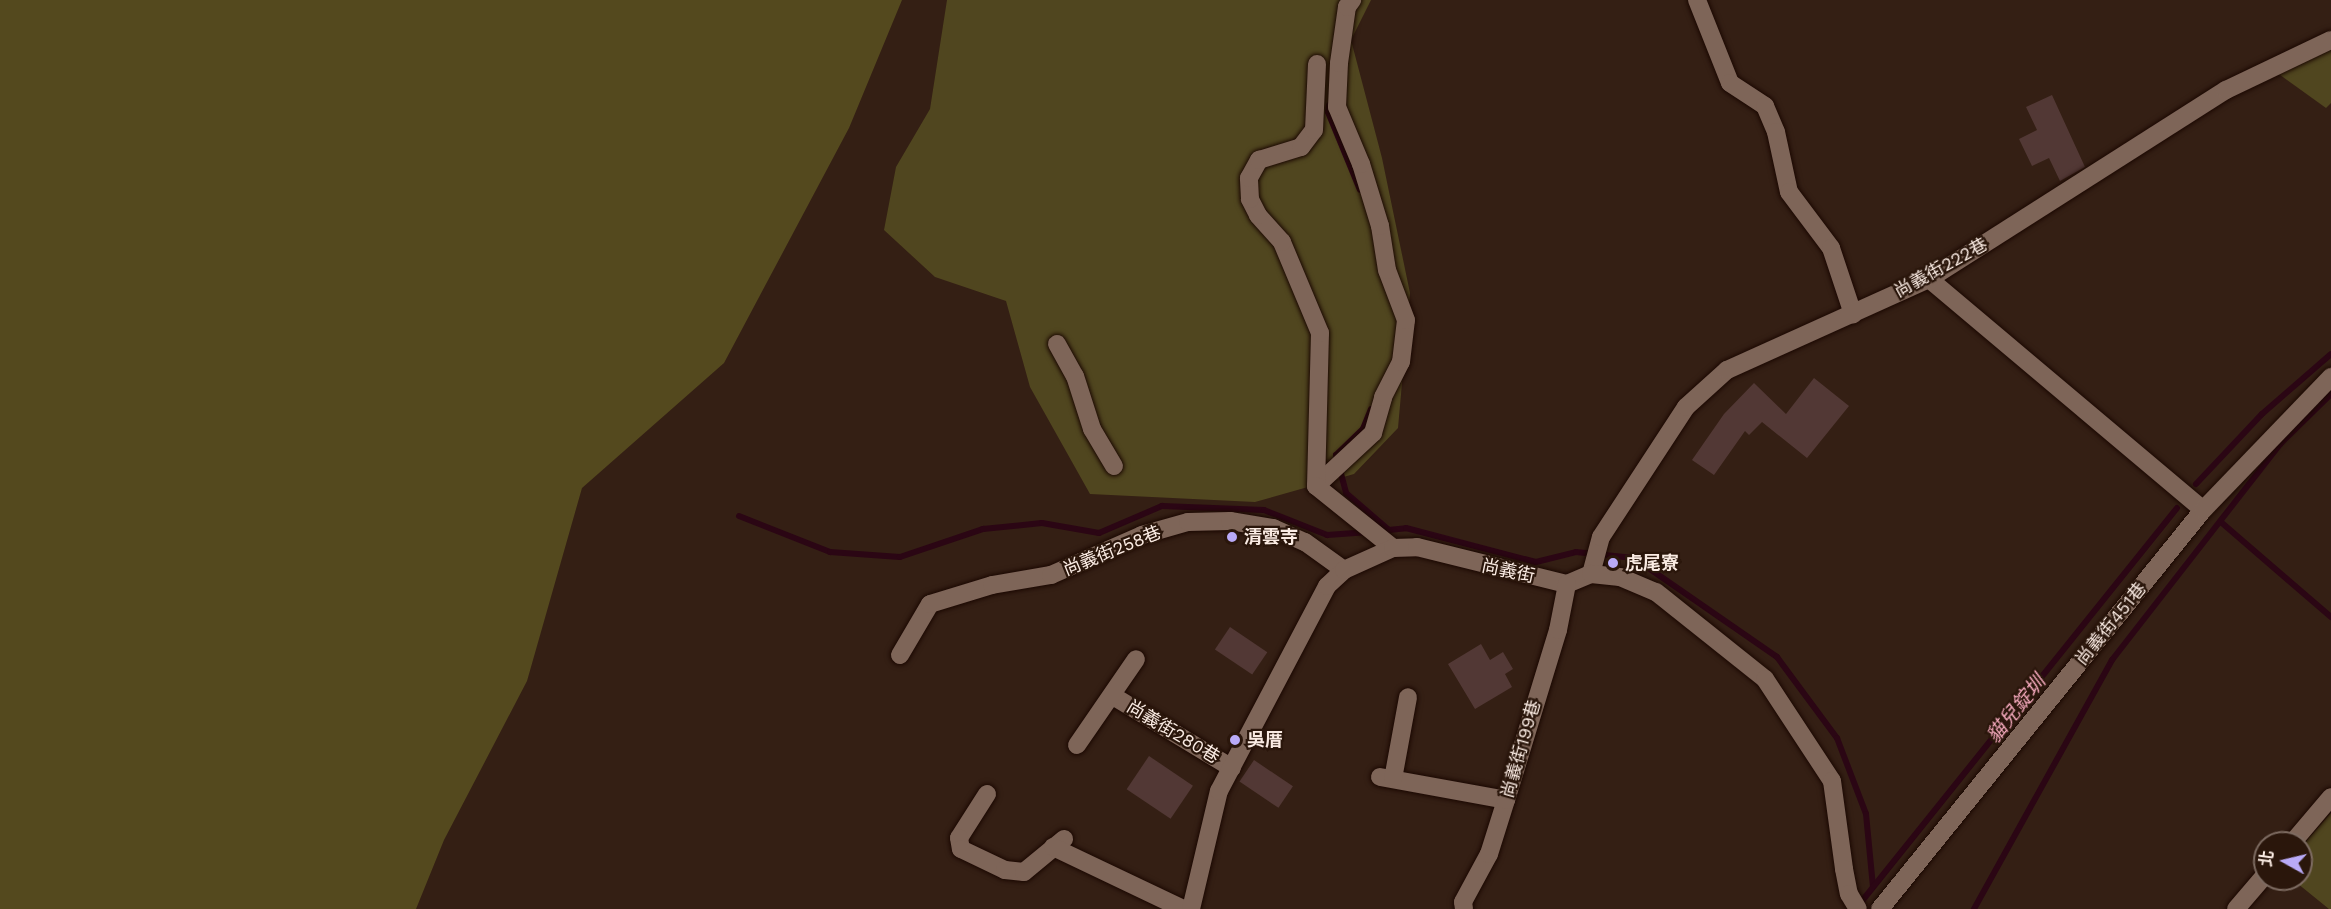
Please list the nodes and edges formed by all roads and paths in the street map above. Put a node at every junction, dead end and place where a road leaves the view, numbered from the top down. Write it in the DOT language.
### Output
graph roads {
  1 [pos="1352,0"];
  2 [pos="1697,0"];
  3 [pos="2331,40"];
  4 [pos="1317,64"];
  5 [pos="1929,279"];
  6 [pos="1853,314"];
  7 [pos="1057,344"];
  8 [pos="2331,377"];
  9 [pos="1114,466"];
  10 [pos="1316,486"];
  11 [pos="2203,510"];
  12 [pos="1389,545"];
  13 [pos="1344,570"];
  14 [pos="1591,574"];
  15 [pos="1567,584"];
  16 [pos="900,655"];
  17 [pos="1136,659"];
  18 [pos="1113,696"];
  19 [pos="1408,697"];
  20 [pos="1077,745"];
  21 [pos="1232,768"];
  22 [pos="987,794"];
  23 [pos="2331,797"];
  24 [pos="1506,800"];
  25 [pos="2302,831"];
  26 [pos="2253,888"];
  27 [pos="1854,901"];
  28 [pos="1183,909"];
  29 [pos="1191,909"];
  30 [pos="1464,909"];
  31 [pos="1880,909"];
  32 [pos="2236,909"];
  1 -- 10 [label="street"];
  2 -- 6 [label="street"];
  3 -- 5 [label="street, 尚義街222巷"];
  4 -- 10 [label="street"];
  5 -- 6 [label="street, 尚義街222巷"];
  5 -- 11 [label="street"];
  6 -- 14 [label="street, 尚義街222巷"];
  7 -- 9 [label="street"];
  8 -- 11 [label="street, 尚義街451巷"];
  10 -- 12 [label="street"];
  11 -- 31 [label="street, 尚義街451巷"];
  12 -- 13 [label="street, 尚義街"];
  12 -- 15 [label="street, 尚義街"];
  13 -- 16 [label="street, 尚義街258巷"];
  13 -- 21 [label="street, 尚義街"];
  14 -- 15 [label="street"];
  14 -- 27 [label="street"];
  15 -- 24 [label="street, 尚義街199巷"];
  17 -- 18 [label="street"];
  18 -- 20 [label="street"];
  18 -- 21 [label="street, 尚義街280巷"];
  19 -- 24 [label="street"];
  21 -- 29 [label="street, 尚義街"];
  22 -- 28 [label="street"];
  23 -- 25 [label="street"];
  24 -- 30 [label="street, 尚義街199巷"];
  26 -- 32 [label="street"];
}
